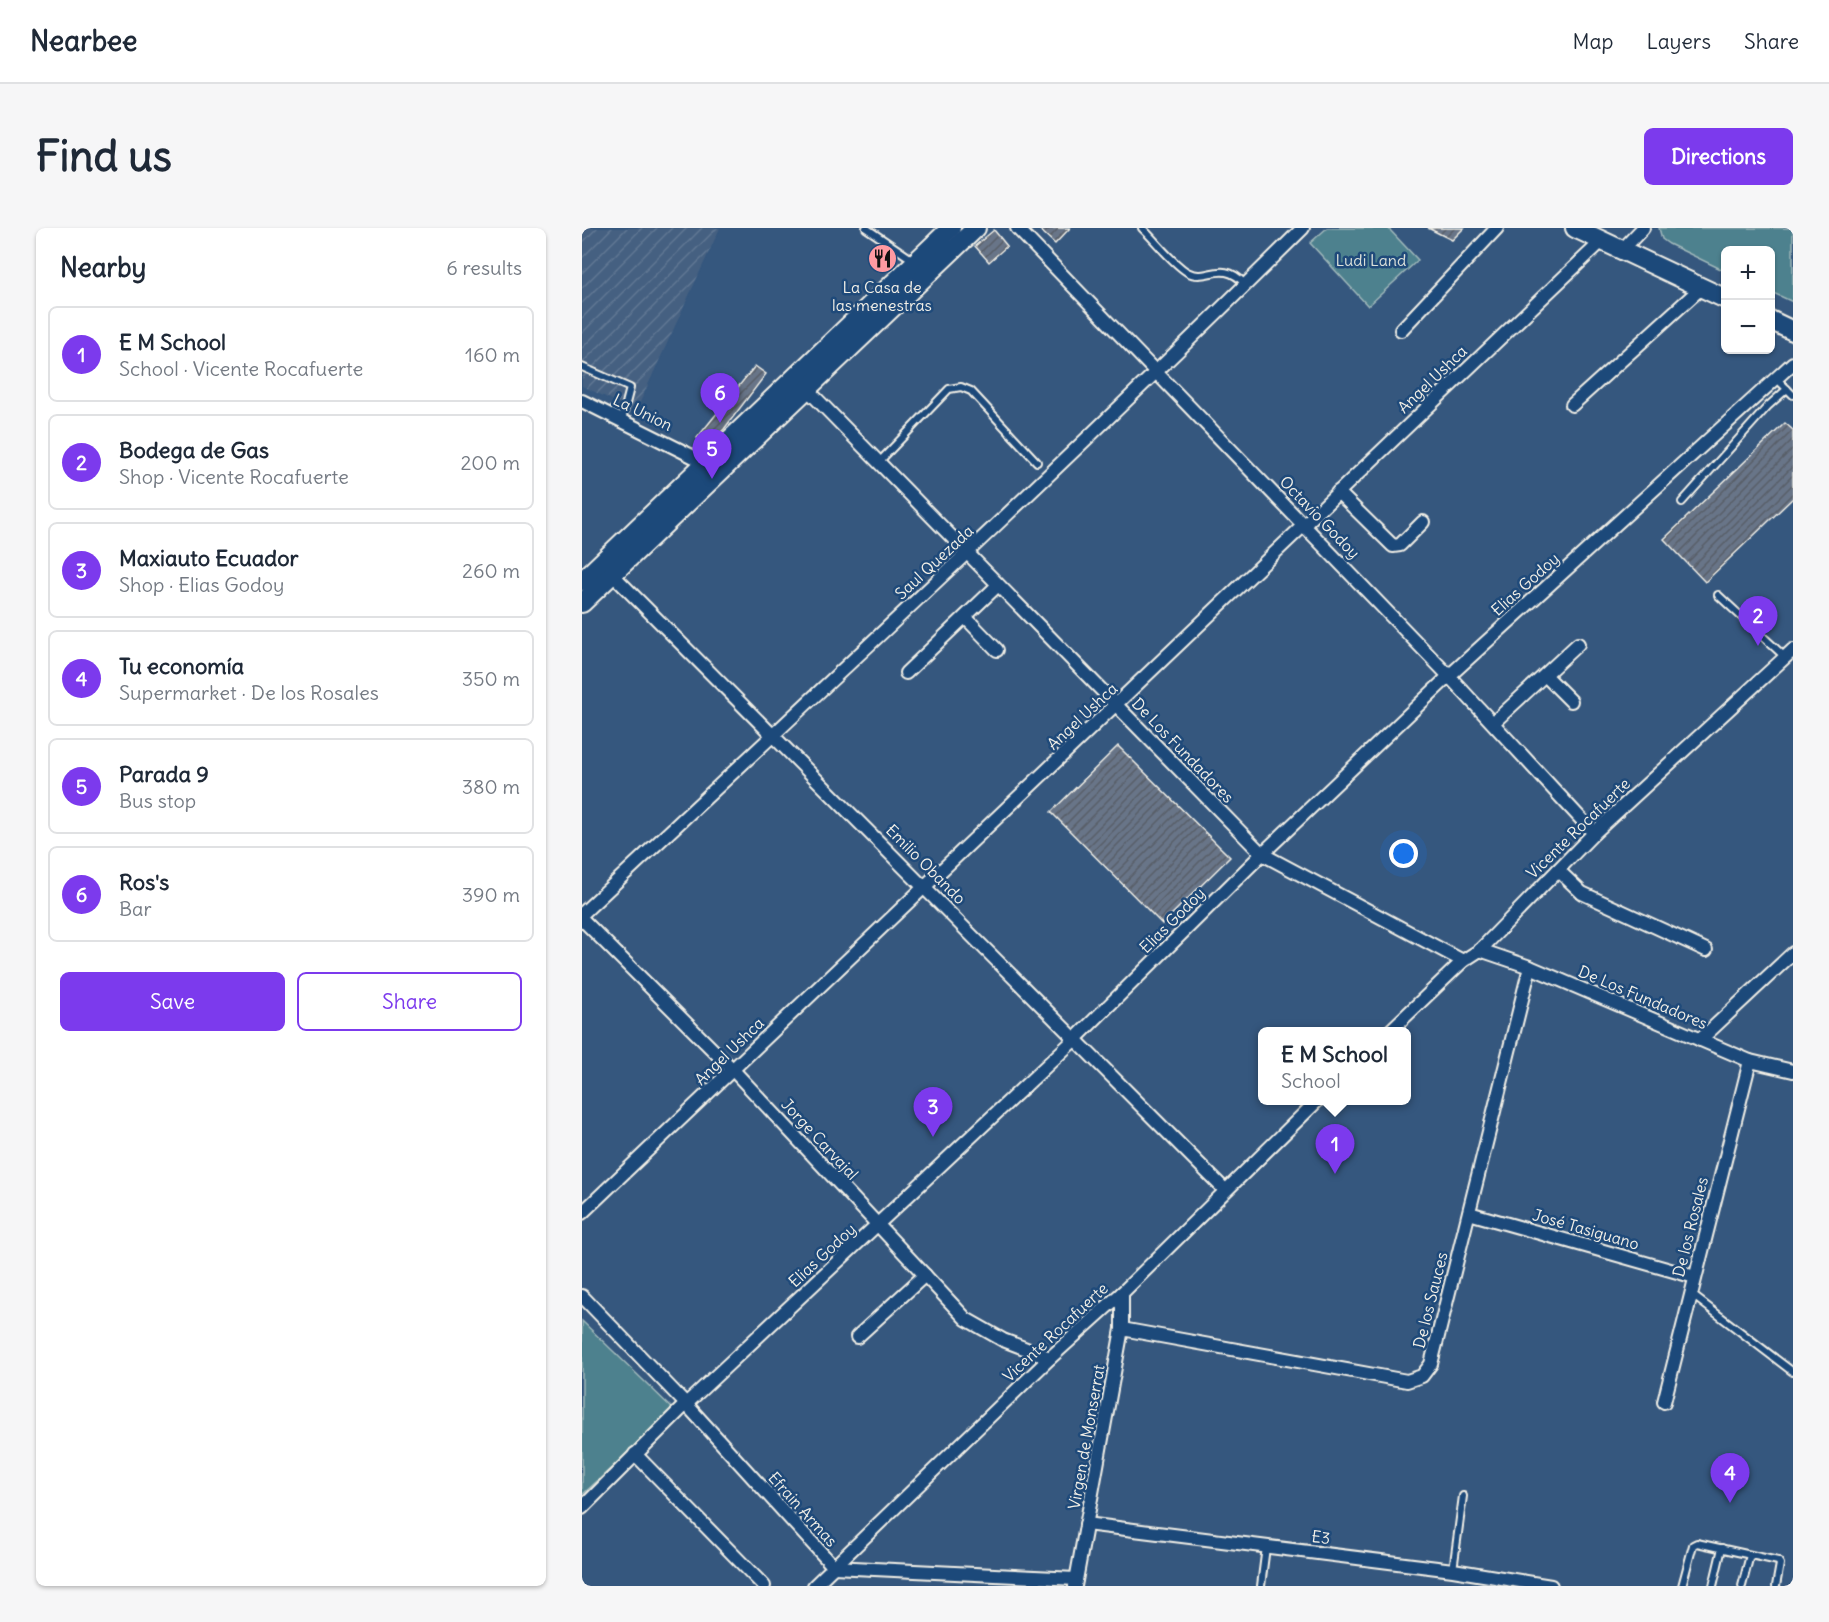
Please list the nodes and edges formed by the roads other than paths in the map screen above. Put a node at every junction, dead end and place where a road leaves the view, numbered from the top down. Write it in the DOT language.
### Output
graph roads {
  1 [pos="866,228"];
  2 [pos="951,228"];
  3 [pos="976,228"];
  4 [pos="1017,228"];
  5 [pos="1142,228"];
  6 [pos="1303,228"];
  7 [pos="1497,228"];
  8 [pos="1575,228"];
  9 [pos="1643,228"];
  10 [pos="1602,241"];
  11 [pos="1622,250"];
  12 [pos="916,262"];
  13 [pos="1246,285"];
  14 [pos="1701,288"];
  15 [pos="1721,297"];
  16 [pos="1775,323"];
  17 [pos="1401,330"];
  18 [pos="1793,331"];
  19 [pos="1793,363"];
  20 [pos="582,367"];
  21 [pos="1157,373"];
  22 [pos="1776,378"];
  23 [pos="801,383"];
  24 [pos="1787,389"];
  25 [pos="1793,395"];
  26 [pos="582,401"];
  27 [pos="1572,405"];
  28 [pos="622,419"];
  29 [pos="1037,462"];
  30 [pos="879,463"];
  31 [pos="713,466"];
  32 [pos="1338,492"];
  33 [pos="1682,502"];
  34 [pos="1423,522"];
  35 [pos="1304,525"];
  36 [pos="968,554"];
  37 [pos="607,568"];
  38 [pos="582,581"];
  39 [pos="998,585"];
  40 [pos="1718,595"];
  41 [pos="582,603"];
  42 [pos="964,617"];
  43 [pos="1578,644"];
  44 [pos="997,650"];
  45 [pos="1789,654"];
  46 [pos="906,673"];
  47 [pos="1545,675"];
  48 [pos="1449,676"];
  49 [pos="1571,701"];
  50 [pos="1117,706"];
  51 [pos="1493,723"];
  52 [pos="774,734"];
  53 [pos="1594,833"];
  54 [pos="1262,854"];
  55 [pos="1558,870"];
  56 [pos="926,886"];
  57 [pos="582,914"];
  58 [pos="582,919"];
  59 [pos="1480,950"];
  60 [pos="1706,950"];
  61 [pos="1793,953"];
  62 [pos="1463,961"];
  63 [pos="1530,967"];
  64 [pos="1394,1027"];
  65 [pos="1074,1040"];
  66 [pos="1700,1040"];
  67 [pos="1750,1061"];
  68 [pos="733,1070"];
  69 [pos="1793,1071"];
  70 [pos="1314,1105"];
  71 [pos="1225,1190"];
  72 [pos="582,1213"];
  73 [pos="1469,1213"];
  74 [pos="878,1226"];
  75 [pos="925,1275"];
  76 [pos="1695,1277"];
  77 [pos="1122,1293"];
  78 [pos="1691,1293"];
  79 [pos="582,1296"];
  80 [pos="1122,1329"];
  81 [pos="858,1337"];
  82 [pos="1050,1358"];
  83 [pos="1793,1372"];
  84 [pos="1664,1402"];
  85 [pos="686,1404"];
  86 [pos="635,1454"];
  87 [pos="1463,1496"];
  88 [pos="582,1508"];
  89 [pos="1086,1524"];
  90 [pos="1266,1547"];
  91 [pos="1722,1548"];
  92 [pos="1750,1555"];
  93 [pos="834,1567"];
  94 [pos="1453,1570"];
  95 [pos="1076,1583"];
  96 [pos="764,1586"];
  97 [pos="814,1586"];
  98 [pos="1261,1586"];
  99 [pos="1551,1586"];
  100 [pos="1682,1586"];
  101 [pos="1713,1586"];
  102 [pos="1742,1586"];
  103 [pos="1776,1586"];
  1 -- 12 [label="lane"];
  2 -- 12 [label="main road"];
  3 -- 23 [label="main road"];
  4 -- 21 [label="street, Octavio Godoy"];
  5 -- 13 [label="lane"];
  6 -- 13 [label="street, Saul Quezada"];
  7 -- 17 [label="street"];
  8 -- 10 [label="main road"];
  9 -- 11 [label="street"];
  10 -- 11 [label="main road"];
  10 -- 32 [label="street, Angel Ushca"];
  11 -- 14 [label="main road"];
  12 -- 23 [label="main road"];
  13 -- 21 [label="street, Saul Quezada"];
  14 -- 15 [label="main road"];
  14 -- 27 [label="street"];
  16 -- 18 [label="main road"];
  19 -- 22 [label="street, Elias Godoy"];
  20 -- 28 [label="lane"];
  21 -- 35 [label="street, Octavio Godoy"];
  21 -- 36 [label="street, Saul Quezada"];
  22 -- 24 [label="lane"];
  22 -- 48 [label="street, Elias Godoy"];
  23 -- 30 [label="street, De Los Fundadores"];
  23 -- 31 [label="main road"];
  24 -- 25 [label="lane"];
  24 -- 33 [label="lane"];
  26 -- 28 [label="street, La Union"];
  28 -- 31 [label="street, La Union"];
  29 -- 30 [label="lane"];
  30 -- 36 [label="street, De Los Fundadores"];
  31 -- 37 [label="main road"];
  32 -- 34 [label="street"];
  32 -- 35 [label="street, Angel Ushca"];
  35 -- 48 [label="street, Octavio Godoy"];
  35 -- 50 [label="street, Angel Ushca"];
  36 -- 39 [label="street, De Los Fundadores"];
  36 -- 52 [label="street, Saul Quezada"];
  37 -- 38 [label="main road"];
  37 -- 41 [label="main road"];
  37 -- 52 [label="street, Emilio Obando"];
  39 -- 42 [label="street"];
  39 -- 50 [label="street, De Los Fundadores"];
  40 -- 45 [label="lane"];
  42 -- 44 [label="street"];
  42 -- 46 [label="street"];
  43 -- 47 [label="street"];
  45 -- 53 [label="street, Vicente Rocafuerte"];
  47 -- 49 [label="street"];
  47 -- 51 [label="street"];
  48 -- 51 [label="street, Octavio Godoy"];
  48 -- 54 [label="street, Elias Godoy"];
  50 -- 54 [label="street, De Los Fundadores"];
  50 -- 56 [label="street, Angel Ushca"];
  51 -- 53 [label="street, Octavio Godoy"];
  52 -- 56 [label="street, Emilio Obando"];
  52 -- 57 [label="street, Saul Quezada"];
  53 -- 55 [label="street, Vicente Rocafuerte"];
  54 -- 62 [label="street, De Los Fundadores"];
  54 -- 65 [label="street, Elias Godoy"];
  55 -- 59 [label="street, Vicente Rocafuerte"];
  55 -- 60 [label="street"];
  56 -- 65 [label="street, Emilio Obando"];
  56 -- 68 [label="street, Angel Ushca"];
  58 -- 68 [label="street, Jorge Carvajal"];
  59 -- 62 [label="street, Vicente Rocafuerte"];
  59 -- 63 [label="street, De Los Fundadores"];
  61 -- 66 [label="street"];
  62 -- 64 [label="street, Vicente Rocafuerte"];
  63 -- 66 [label="street, De Los Fundadores"];
  63 -- 73 [label="street, De los Sauces"];
  65 -- 71 [label="street, Emilio Obando"];
  65 -- 74 [label="street, Elias Godoy"];
  66 -- 67 [label="street, De Los Fundadores"];
  67 -- 69 [label="street, De Los Fundadores"];
  67 -- 76 [label="street, De los Rosales"];
  68 -- 72 [label="street, Angel Ushca"];
  68 -- 74 [label="street, Jorge Carvajal"];
  70 -- 71 [label="street, Vicente Rocafuerte"];
  71 -- 77 [label="street, Vicente Rocafuerte"];
  73 -- 76 [label="street, José Tasiguano"];
  73 -- 80 [label="street, De los Sauces"];
  74 -- 75 [label="street, Jorge Carvajal"];
  74 -- 85 [label="street, Elias Godoy"];
  75 -- 81 [label="street"];
  75 -- 82 [label="street, Jorge Carvajal"];
  76 -- 78 [label="street, De los Rosales"];
  77 -- 80 [label="street, Virgen de Monserrat"];
  77 -- 82 [label="street, Vicente Rocafuerte"];
  78 -- 83 [label="lane"];
  78 -- 84 [label="street, De los Rosales"];
  79 -- 85 [label="street, Efrain Armas"];
  80 -- 89 [label="street, Virgen de Monserrat"];
  82 -- 93 [label="street, Vicente Rocafuerte"];
  85 -- 86 [label="street, Elias Godoy"];
  85 -- 93 [label="street, Efrain Armas"];
  86 -- 88 [label="street, Elias Godoy"];
  86 -- 96 [label="street"];
  87 -- 94 [label="lane"];
  89 -- 90 [label="street, E3"];
  89 -- 95 [label="street, Virgen de Monserrat"];
  90 -- 94 [label="street, E3"];
  90 -- 98 [label="lane"];
  91 -- 92 [label="lane"];
  91 -- 100 [label="lane"];
  91 -- 101 [label="lane"];
  92 -- 102 [label="lane"];
  92 -- 103 [label="lane"];
  93 -- 95 [label="street, Efrain Armas"];
  93 -- 97 [label="street, Vicente Rocafuerte"];
  94 -- 99 [label="street, E3"];
}
